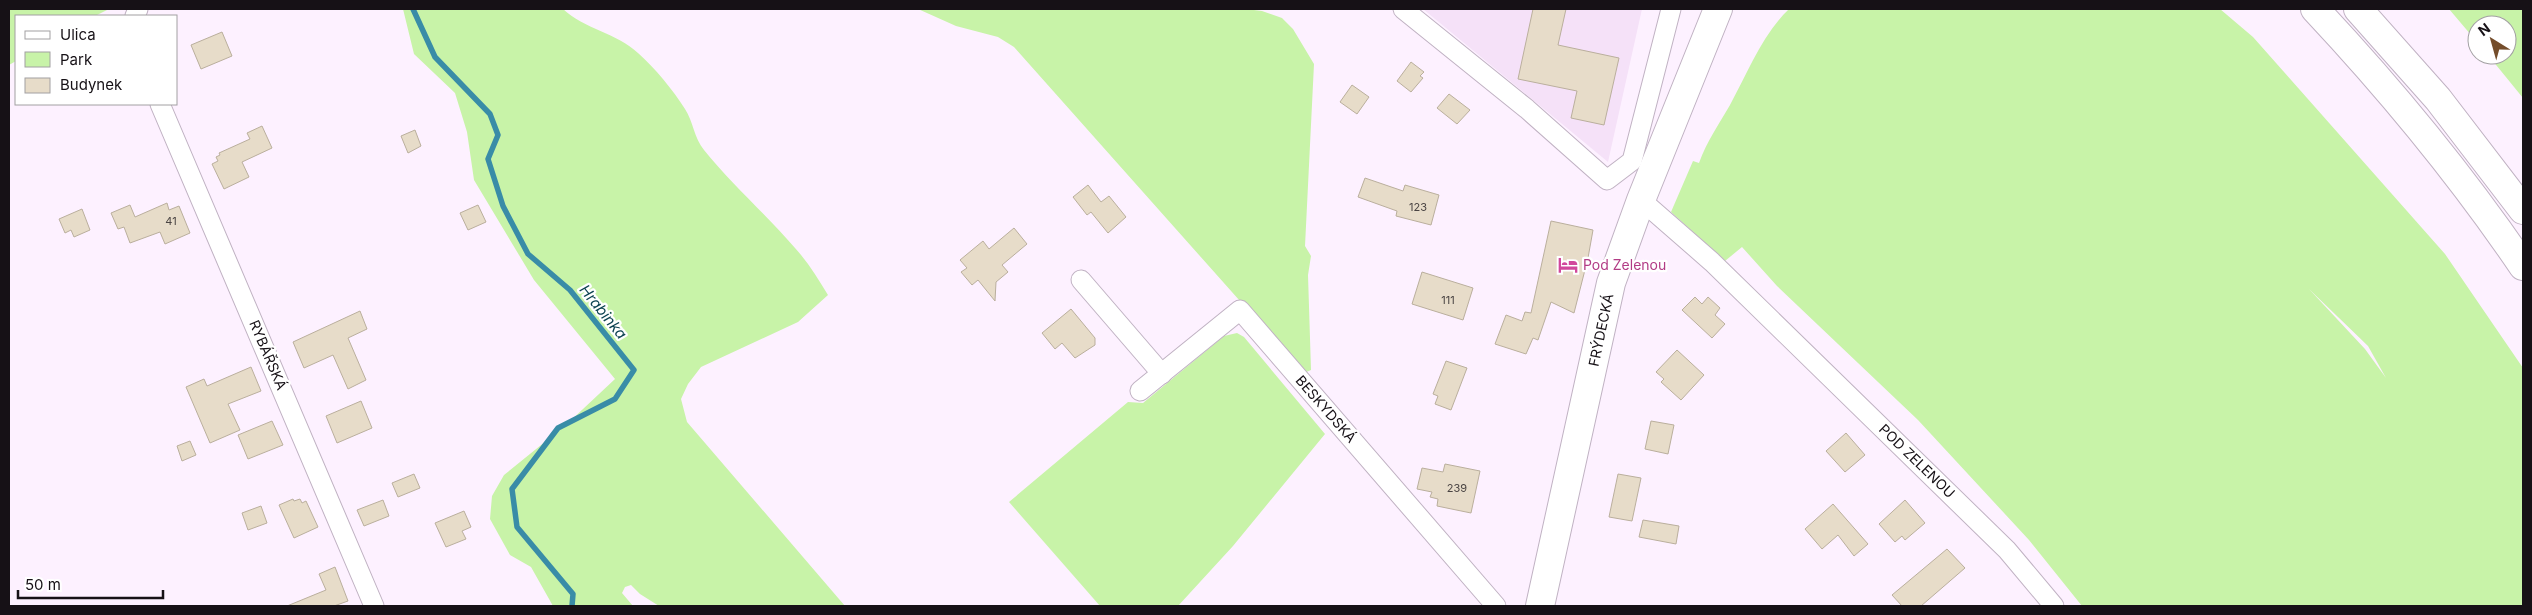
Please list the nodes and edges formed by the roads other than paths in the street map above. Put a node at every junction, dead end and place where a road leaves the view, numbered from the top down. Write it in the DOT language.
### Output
graph roads {
  1 [pos="1403,9"];
  2 [pos="1671,9"];
  3 [pos="1718,9"];
  4 [pos="2307,9"];
  5 [pos="2315,9"];
  6 [pos="2358,9"];
  7 [pos="2345,41"];
  8 [pos="160,105"];
  9 [pos="1641,200"];
  10 [pos="2523,210"];
  11 [pos="2523,266"];
  12 [pos="1081,280"];
  13 [pos="1162,374"];
  14 [pos="1140,391"];
  15 [pos="374,606"];
  16 [pos="1496,606"];
  17 [pos="1540,606"];
  18 [pos="2054,606"];
  1 -- 2 [label="street"];
  3 -- 9 [label="main road, FRÝDECKÁ"];
  4 -- 7 [label="main road"];
  5 -- 7 [label="main road"];
  6 -- 10 [label="main road"];
  7 -- 11 [label="main road"];
  8 -- 15 [label="street, RYBÁŘSKÁ"];
  9 -- 17 [label="main road, FRÝDECKÁ"];
  9 -- 18 [label="street, POD ZELENOU"];
  12 -- 13 [label="street"];
  13 -- 14 [label="street, BESKYDSKÁ"];
  13 -- 16 [label="street, BESKYDSKÁ"];
}
